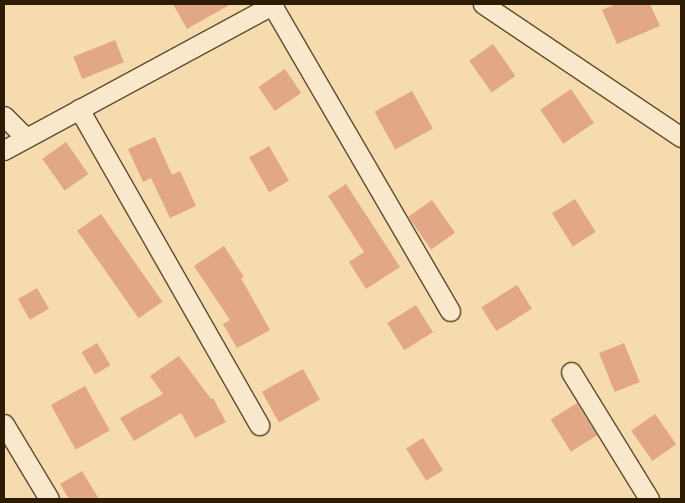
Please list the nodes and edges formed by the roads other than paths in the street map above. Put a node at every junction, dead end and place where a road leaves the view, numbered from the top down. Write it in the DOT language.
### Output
graph roads {
  1 [pos="273,4"];
  2 [pos="483,4"];
  3 [pos="79,109"];
  4 [pos="4,116"];
  5 [pos="25,137"];
  6 [pos="681,137"];
  7 [pos="4,150"];
  8 [pos="450,311"];
  9 [pos="571,372"];
  10 [pos="4,424"];
  11 [pos="259,425"];
  12 [pos="49,499"];
  13 [pos="649,499"];
  1 -- 3 [label="street"];
  1 -- 8 [label="street"];
  2 -- 6 [label="street"];
  3 -- 5 [label="street"];
  3 -- 11 [label="street"];
  4 -- 5 [label="street"];
  5 -- 7 [label="street"];
  9 -- 13 [label="street"];
  10 -- 12 [label="street"];
}
